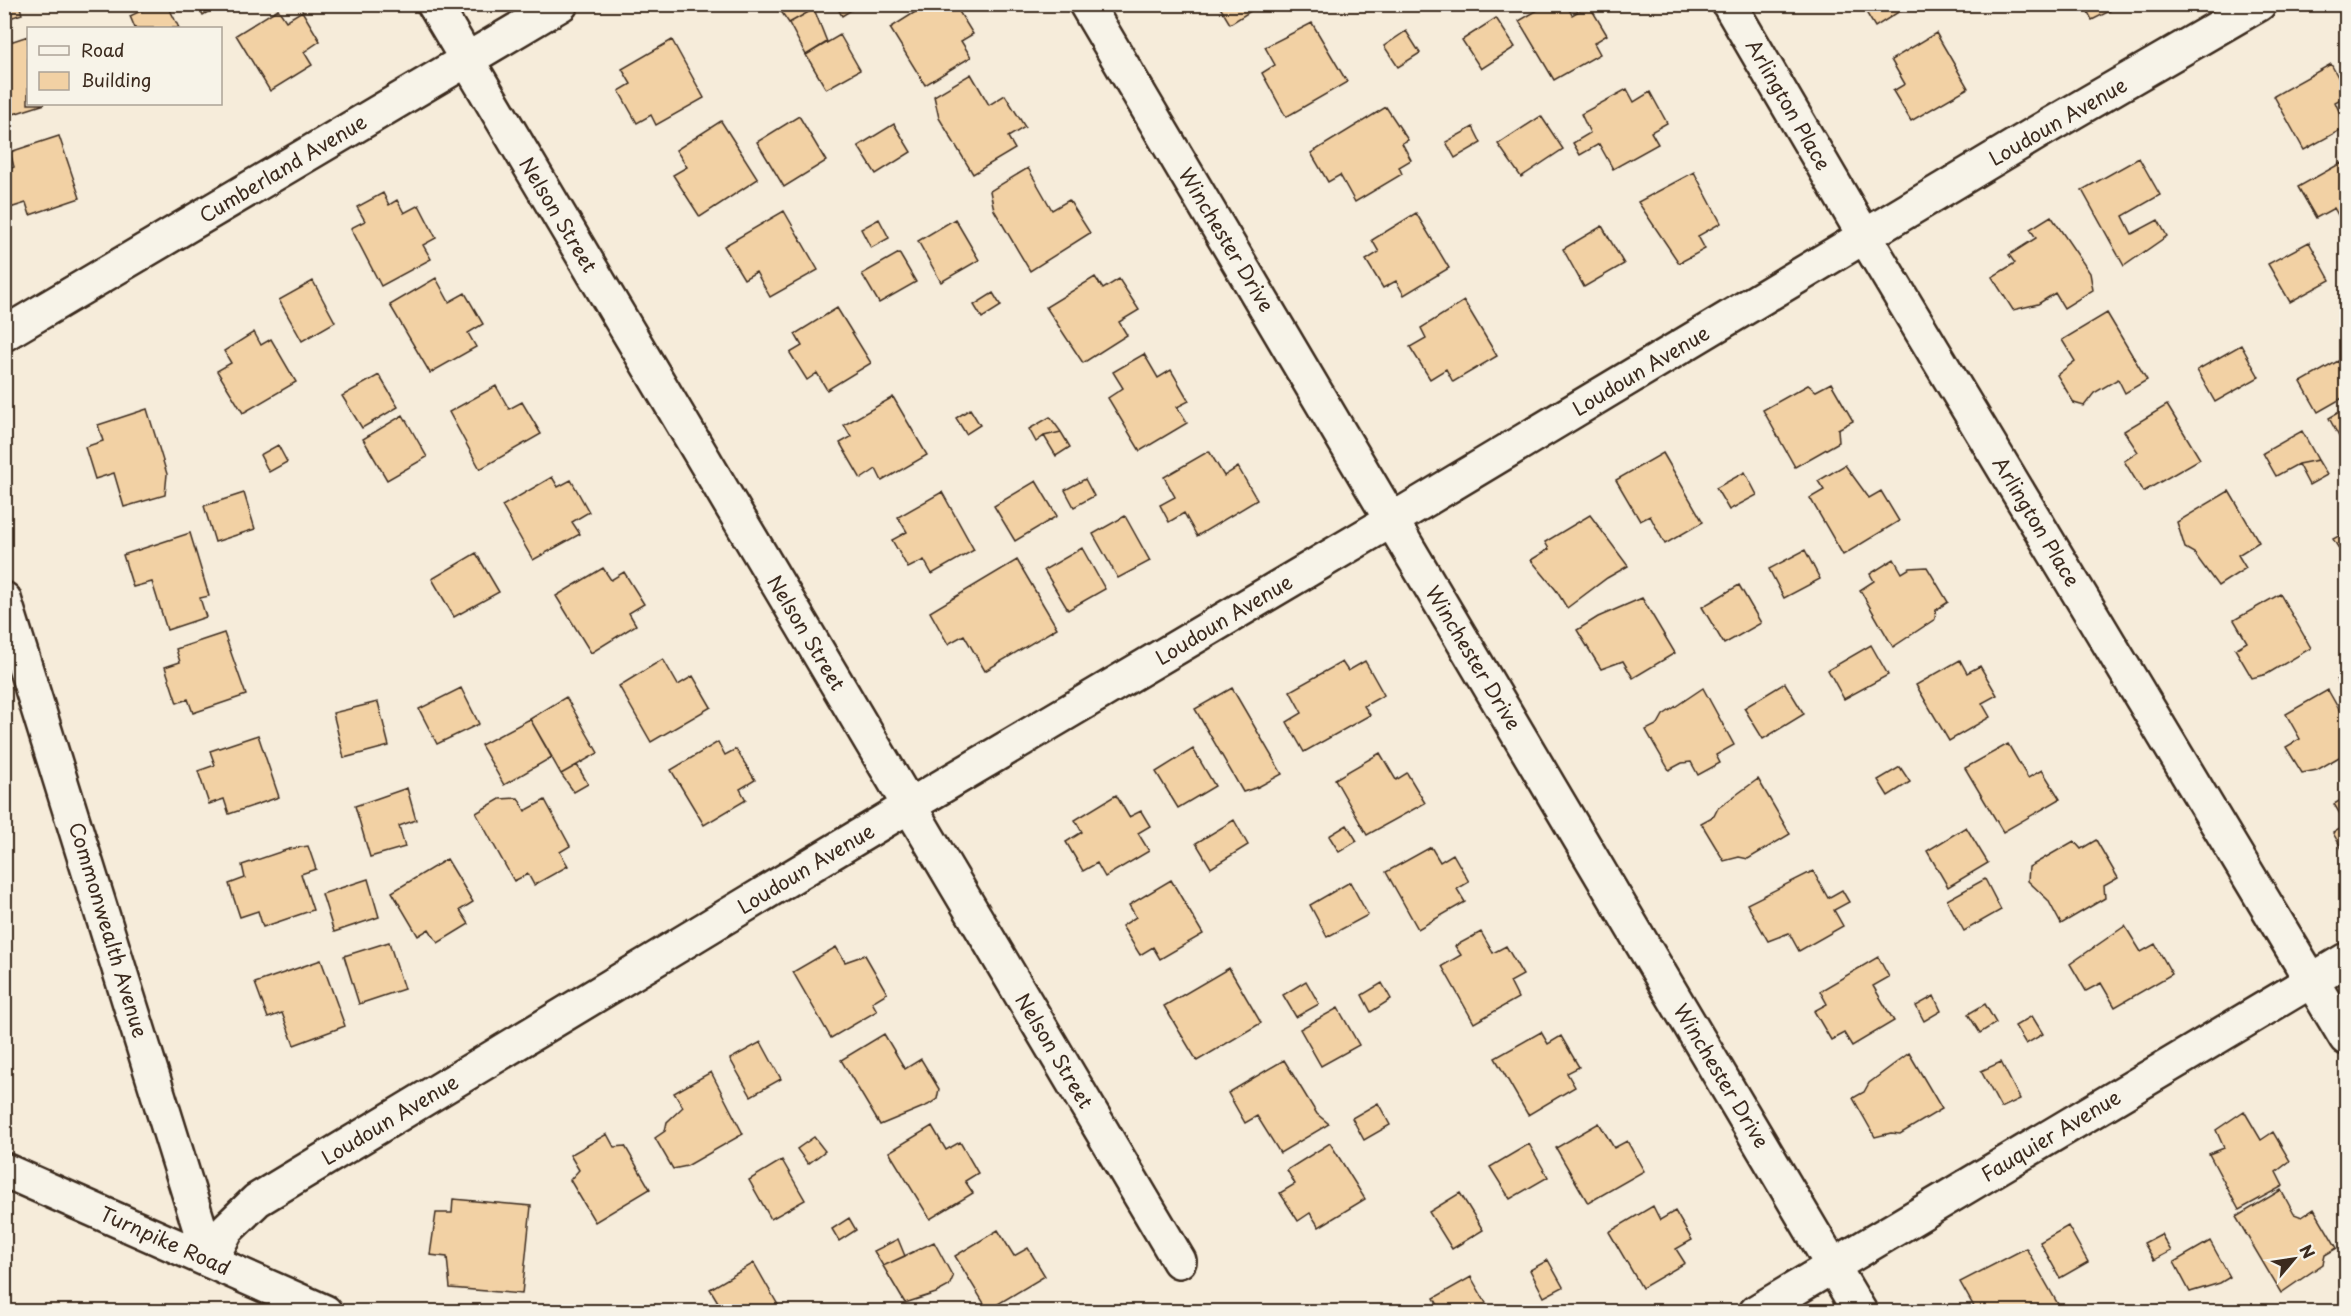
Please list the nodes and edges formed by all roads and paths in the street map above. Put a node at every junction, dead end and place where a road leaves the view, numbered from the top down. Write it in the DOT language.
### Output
graph roads {
  1 [pos="434,4"];
  2 [pos="561,4"];
  3 [pos="1086,4"];
  4 [pos="1729,4"];
  5 [pos="2259,4"];
  6 [pos="467,60"];
  7 [pos="1865,237"];
  8 [pos="4,334"];
  9 [pos="1392,520"];
  10 [pos="4,598"];
  11 [pos="909,806"];
  12 [pos="2346,960"];
  13 [pos="2312,980"];
  14 [pos="2346,1038"];
  15 [pos="4,1170"];
  16 [pos="210,1261"];
  17 [pos="1179,1261"];
  18 [pos="1833,1266"];
  19 [pos="325,1311"];
  20 [pos="1756,1311"];
  21 [pos="1860,1311"];
  1 -- 6 [label="street, Nelson Street"];
  2 -- 6 [label="street, Cumberland Avenue"];
  3 -- 9 [label="street, Winchester Drive"];
  4 -- 7 [label="street, Arlington Place"];
  5 -- 7 [label="street, Loudoun Avenue"];
  6 -- 8 [label="street, Cumberland Avenue"];
  6 -- 11 [label="street, Nelson Street"];
  7 -- 9 [label="street, Loudoun Avenue"];
  7 -- 13 [label="street, Arlington Place"];
  9 -- 11 [label="street, Loudoun Avenue"];
  9 -- 18 [label="street, Winchester Drive"];
  10 -- 16 [label="street, Commonwealth Avenue"];
  11 -- 16 [label="street, Loudoun Avenue"];
  11 -- 17 [label="street, Nelson Street"];
  12 -- 13 [label="street, Fauquier Avenue"];
  13 -- 14 [label="street, Arlington Place"];
  13 -- 18 [label="street, Fauquier Avenue"];
  15 -- 16 [label="street, Turnpike Road"];
  16 -- 19 [label="street, Turnpike Road"];
  18 -- 20 [label="street, Fauquier Avenue"];
  18 -- 21 [label="street, Winchester Drive"];
}
